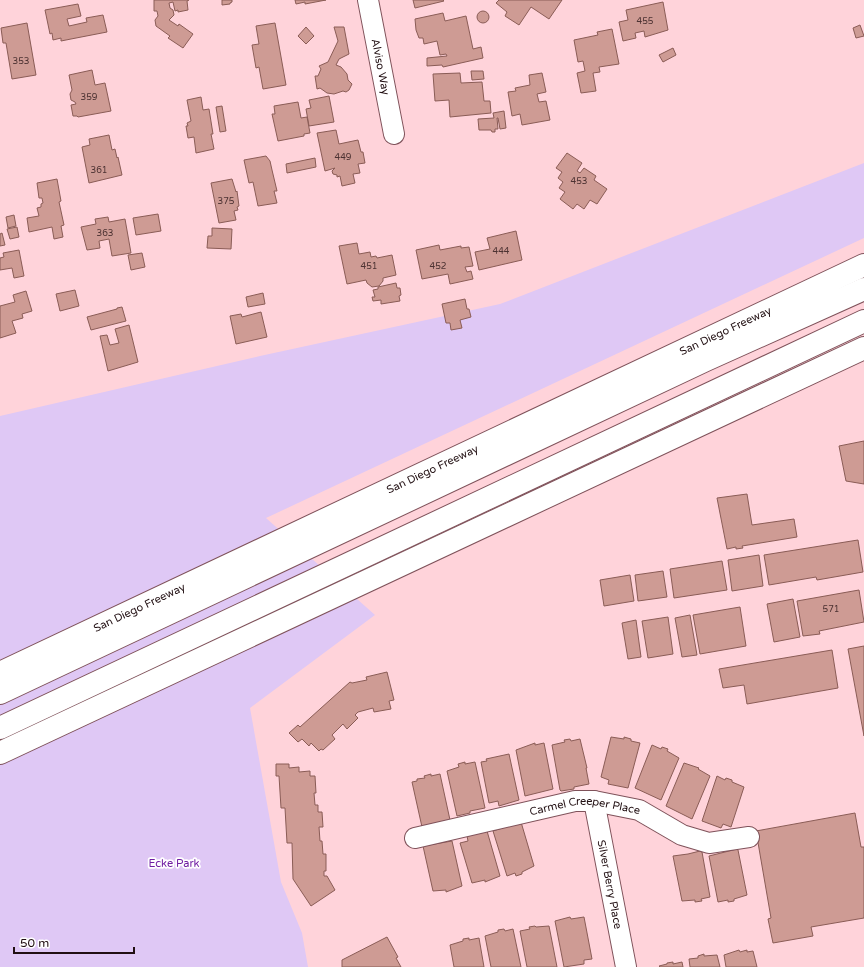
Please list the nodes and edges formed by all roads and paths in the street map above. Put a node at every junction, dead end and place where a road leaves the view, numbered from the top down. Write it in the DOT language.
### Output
graph roads {
  1 [pos="368,0"];
  2 [pos="394,134"];
  3 [pos="864,265"];
  4 [pos="864,289"];
  5 [pos="864,321"];
  6 [pos="864,348"];
  7 [pos="0,673"];
  8 [pos="0,693"];
  9 [pos="0,728"];
  10 [pos="0,753"];
  11 [pos="594,801"];
  12 [pos="749,837"];
  13 [pos="415,838"];
  14 [pos="626,967"];
  1 -- 2 [label="street, Alviso Way"];
  3 -- 7 [label="highway, San Diego Freeway"];
  4 -- 8 [label="highway"];
  5 -- 9 [label="highway"];
  6 -- 10 [label="highway"];
  11 -- 12 [label="street, Carmel Creeper Place"];
  11 -- 13 [label="street, Carmel Creeper Place"];
  11 -- 14 [label="street, Silver Berry Place"];
}
